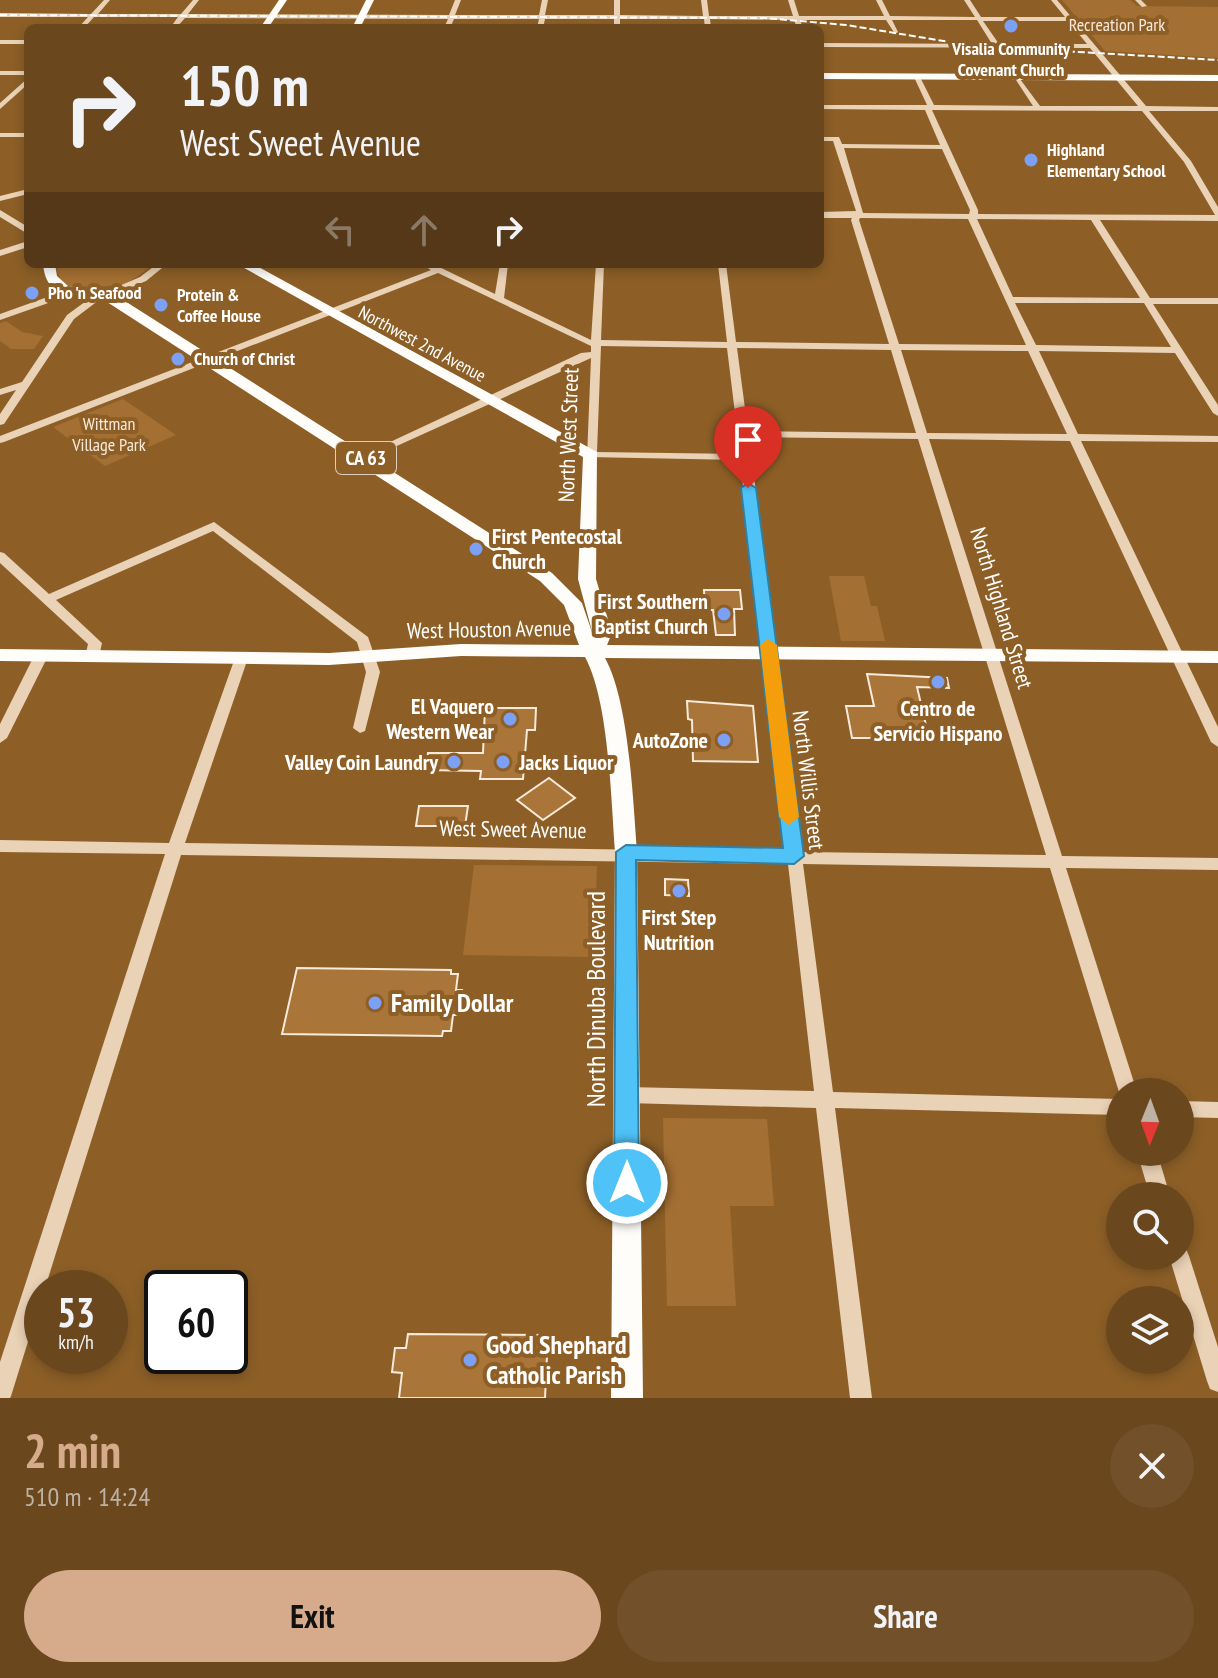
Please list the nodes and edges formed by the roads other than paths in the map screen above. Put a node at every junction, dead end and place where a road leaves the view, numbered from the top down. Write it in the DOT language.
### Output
graph roads {
  1 [pos="107,0"];
  2 [pos="196,0"];
  3 [pos="283,0"];
  4 [pos="370,0"];
  5 [pos="458,0"];
  6 [pos="545,0"];
  7 [pos="617,0"];
  8 [pos="704,0"];
  9 [pos="791,0"];
  10 [pos="879,0"];
  11 [pos="967,0"];
  12 [pos="1054,0"];
  13 [pos="14,5"];
  14 [pos="1,15"];
  15 [pos="92,15"];
  16 [pos="183,16"];
  17 [pos="272,16"];
  18 [pos="361,16"];
  19 [pos="452,16"];
  20 [pos="542,17"];
  21 [pos="618,17"];
  22 [pos="706,17"];
  23 [pos="797,18"];
  24 [pos="888,18"];
  25 [pos="979,18"];
  26 [pos="1069,19"];
  27 [pos="84,24"];
  28 [pos="176,24"];
  29 [pos="267,24"];
  30 [pos="358,24"];
  31 [pos="449,24"];
  32 [pos="541,24"];
  33 [pos="617,24"];
  34 [pos="707,24"];
  35 [pos="799,24"];
  36 [pos="0,42"];
  37 [pos="24,42"];
  38 [pos="824,45"];
  39 [pos="901,45"];
  40 [pos="997,46"];
  41 [pos="1092,46"];
  42 [pos="0,73"];
  43 [pos="24,73"];
  44 [pos="824,76"];
  45 [pos="917,77"];
  46 [pos="1017,77"];
  47 [pos="1119,77"];
  48 [pos="1218,78"];
  49 [pos="24,84"];
  50 [pos="824,104"];
  51 [pos="0,107"];
  52 [pos="929,108"];
  53 [pos="1038,108"];
  54 [pos="1145,109"];
  55 [pos="1218,109"];
  56 [pos="0,135"];
  57 [pos="24,135"];
  58 [pos="824,140"];
  59 [pos="838,142"];
  60 [pos="946,147"];
  61 [pos="24,192"];
  62 [pos="0,199"];
  63 [pos="0,213"];
  64 [pos="824,215"];
  65 [pos="858,215"];
  66 [pos="974,215"];
  67 [pos="1218,216"];
  68 [pos="1094,217"];
  69 [pos="24,228"];
  70 [pos="24,245"];
  71 [pos="0,253"];
  72 [pos="50,268"];
  73 [pos="158,268"];
  74 [pos="246,268"];
  75 [pos="435,268"];
  76 [pos="503,268"];
  77 [pos="600,268"];
  78 [pos="722,268"];
  79 [pos="439,270"];
  80 [pos="57,292"];
  81 [pos="97,295"];
  82 [pos="499,298"];
  83 [pos="1010,300"];
  84 [pos="1146,301"];
  85 [pos="1218,301"];
  86 [pos="328,314"];
  87 [pos="0,317"];
  88 [pos="70,317"];
  89 [pos="731,344"];
  90 [pos="895,347"];
  91 [pos="1032,348"];
  92 [pos="595,349"];
  93 [pos="1178,350"];
  94 [pos="207,361"];
  95 [pos="25,384"];
  96 [pos="0,392"];
  97 [pos="488,400"];
  98 [pos="1218,413"];
  99 [pos="0,422"];
  100 [pos="742,434"];
  101 [pos="922,435"];
  102 [pos="1073,437"];
  103 [pos="1218,439"];
  104 [pos="0,440"];
  105 [pos="591,455"];
  106 [pos="364,457"];
  107 [pos="744,457"];
  108 [pos="0,556"];
  109 [pos="587,579"];
  110 [pos="558,585"];
  111 [pos="48,599"];
  112 [pos="595,652"];
  113 [pos="769,653"];
  114 [pos="992,654"];
  115 [pos="0,655"];
  116 [pos="41,656"];
  117 [pos="370,656"];
  118 [pos="1177,656"];
  119 [pos="92,657"];
  120 [pos="1218,657"];
  121 [pos="241,658"];
  122 [pos="360,728"];
  123 [pos="0,738"];
  124 [pos="1218,742"];
  125 [pos="0,846"];
  126 [pos="175,848"];
  127 [pos="626,852"];
  128 [pos="794,856"];
  129 [pos="1055,861"];
  130 [pos="1218,864"];
  131 [pos="1124,1078"];
  132 [pos="626,1095"];
  133 [pos="825,1101"];
  134 [pos="1106,1107"];
  135 [pos="1194,1109"];
  136 [pos="1218,1110"];
  137 [pos="1183,1270"];
  138 [pos="1218,1381"];
  139 [pos="0,1396"];
  140 [pos="627,1398"];
  141 [pos="861,1398"];
  1 -- 15 [label="street"];
  2 -- 16 [label="street"];
  3 -- 17 [label="main road"];
  4 -- 18 [label="main road"];
  5 -- 19 [label="street"];
  6 -- 20 [label="street"];
  7 -- 21 [label="street"];
  8 -- 22 [label="street"];
  9 -- 23 [label="street"];
  10 -- 24 [label="street"];
  11 -- 25 [label="street"];
  12 -- 26 [label="street"];
  13 -- 14 [label="street"];
  14 -- 15 [label="street"];
  15 -- 16 [label="street"];
  15 -- 27 [label="street"];
  16 -- 17 [label="street"];
  16 -- 28 [label="street"];
  17 -- 18 [label="street"];
  17 -- 29 [label="main road"];
  18 -- 19 [label="street"];
  18 -- 30 [label="main road"];
  19 -- 20 [label="street"];
  19 -- 31 [label="street"];
  20 -- 21 [label="street"];
  20 -- 32 [label="street"];
  21 -- 22 [label="street"];
  21 -- 33 [label="street"];
  22 -- 23 [label="street"];
  22 -- 34 [label="street"];
  23 -- 24 [label="street"];
  23 -- 35 [label="street"];
  24 -- 25 [label="street"];
  24 -- 39 [label="street"];
  25 -- 26 [label="street"];
  25 -- 40 [label="street"];
  26 -- 41 [label="street"];
  36 -- 37 [label="street"];
  38 -- 39 [label="street"];
  39 -- 40 [label="street"];
  40 -- 41 [label="street"];
  41 -- 47 [label="street"];
  42 -- 43 [label="street"];
  44 -- 45 [label="main road"];
  45 -- 46 [label="main road"];
  45 -- 52 [label="street"];
  46 -- 47 [label="main road"];
  46 -- 53 [label="street"];
  47 -- 48 [label="main road"];
  47 -- 54 [label="street"];
  49 -- 51 [label="street"];
  50 -- 52 [label="street"];
  52 -- 53 [label="street"];
  52 -- 60 [label="street"];
  53 -- 54 [label="street"];
  54 -- 55 [label="street"];
  54 -- 67 [label="street"];
  56 -- 57 [label="street"];
  58 -- 59 [label="street"];
  59 -- 60 [label="street"];
  59 -- 65 [label="street, North Highland Street"];
  60 -- 66 [label="street"];
  61 -- 62 [label="street"];
  63 -- 69 [label="street"];
  64 -- 65 [label="street"];
  65 -- 66 [label="street"];
  65 -- 90 [label="street, North Highland Street"];
  66 -- 68 [label="street"];
  66 -- 83 [label="street"];
  67 -- 68 [label="street"];
  68 -- 84 [label="street"];
  70 -- 71 [label="street"];
  72 -- 80 [label="main road"];
  73 -- 81 [label="street"];
  74 -- 86 [label="main road, Northwest 2nd Avenue"];
  75 -- 79 [label="street"];
  76 -- 82 [label="street"];
  77 -- 92 [label="street, North West Street"];
  78 -- 89 [label="street, North Willis Street"];
  79 -- 82 [label="street"];
  79 -- 86 [label="street"];
  80 -- 81 [label="street"];
  80 -- 81 [label="main road, CA 63"];
  80 -- 87 [label="street"];
  80 -- 88 [label="street"];
  81 -- 88 [label="street"];
  81 -- 94 [label="main road, CA 63"];
  82 -- 92 [label="street"];
  83 -- 84 [label="street"];
  83 -- 91 [label="street"];
  84 -- 85 [label="street"];
  84 -- 93 [label="street"];
  86 -- 94 [label="street"];
  86 -- 97 [label="main road, Northwest 2nd Avenue"];
  88 -- 95 [label="street"];
  89 -- 90 [label="street"];
  89 -- 92 [label="street"];
  89 -- 100 [label="street, North Willis Street"];
  90 -- 91 [label="street"];
  90 -- 101 [label="street, North Highland Street"];
  91 -- 93 [label="street"];
  91 -- 102 [label="street"];
  92 -- 97 [label="street"];
  92 -- 105 [label="street, North West Street"];
  93 -- 98 [label="street"];
  94 -- 104 [label="street"];
  94 -- 106 [label="main road, CA 63"];
  95 -- 96 [label="street"];
  95 -- 99 [label="street"];
  97 -- 105 [label="main road, Northwest 2nd Avenue"];
  97 -- 106 [label="street"];
  100 -- 101 [label="street"];
  100 -- 107 [label="street, North Willis Street"];
  101 -- 102 [label="street"];
  101 -- 114 [label="street, North Highland Street"];
  102 -- 103 [label="street"];
  102 -- 118 [label="street"];
  105 -- 107 [label="street"];
  105 -- 109 [label="main road, North West Street / CA 63"];
  106 -- 110 [label="main road, CA 63"];
  107 -- 113 [label="street, North Willis Street"];
  108 -- 111 [label="street"];
  109 -- 110 [label="main road"];
  109 -- 112 [label="main road, North West Street / CA 63"];
  110 -- 112 [label="main road, CA 63"];
  111 -- 117 [label="street"];
  111 -- 119 [label="street"];
  112 -- 113 [label="main road, West Houston Avenue"];
  112 -- 117 [label="main road, West Houston Avenue"];
  112 -- 127 [label="main road, North Dinuba Boulevard / CA 63"];
  113 -- 114 [label="main road, West Houston Avenue"];
  113 -- 128 [label="street, North Willis Street"];
  114 -- 118 [label="main road, West Houston Avenue"];
  114 -- 129 [label="street, North Highland Street"];
  115 -- 116 [label="main road, West Houston Avenue"];
  116 -- 119 [label="main road, West Houston Avenue"];
  116 -- 123 [label="street"];
  117 -- 121 [label="main road, West Houston Avenue"];
  117 -- 122 [label="street"];
  118 -- 120 [label="main road, West Houston Avenue"];
  118 -- 124 [label="street"];
  119 -- 121 [label="main road, West Houston Avenue"];
  121 -- 126 [label="street"];
  125 -- 126 [label="street, West Sweet Avenue"];
  126 -- 127 [label="street, West Sweet Avenue"];
  126 -- 139 [label="street"];
  127 -- 128 [label="street, West Sweet Avenue"];
  127 -- 132 [label="main road, North Dinuba Boulevard / CA 63"];
  128 -- 129 [label="street, West Sweet Avenue"];
  128 -- 133 [label="street, North Willis Street"];
  129 -- 130 [label="street, West Sweet Avenue"];
  129 -- 131 [label="street, North Highland Street"];
  132 -- 133 [label="street"];
  132 -- 140 [label="main road, North Dinuba Boulevard / CA 63"];
  133 -- 134 [label="street"];
  133 -- 141 [label="street, North Willis Street"];
  135 -- 136 [label="street"];
  137 -- 138 [label="street"];
}
